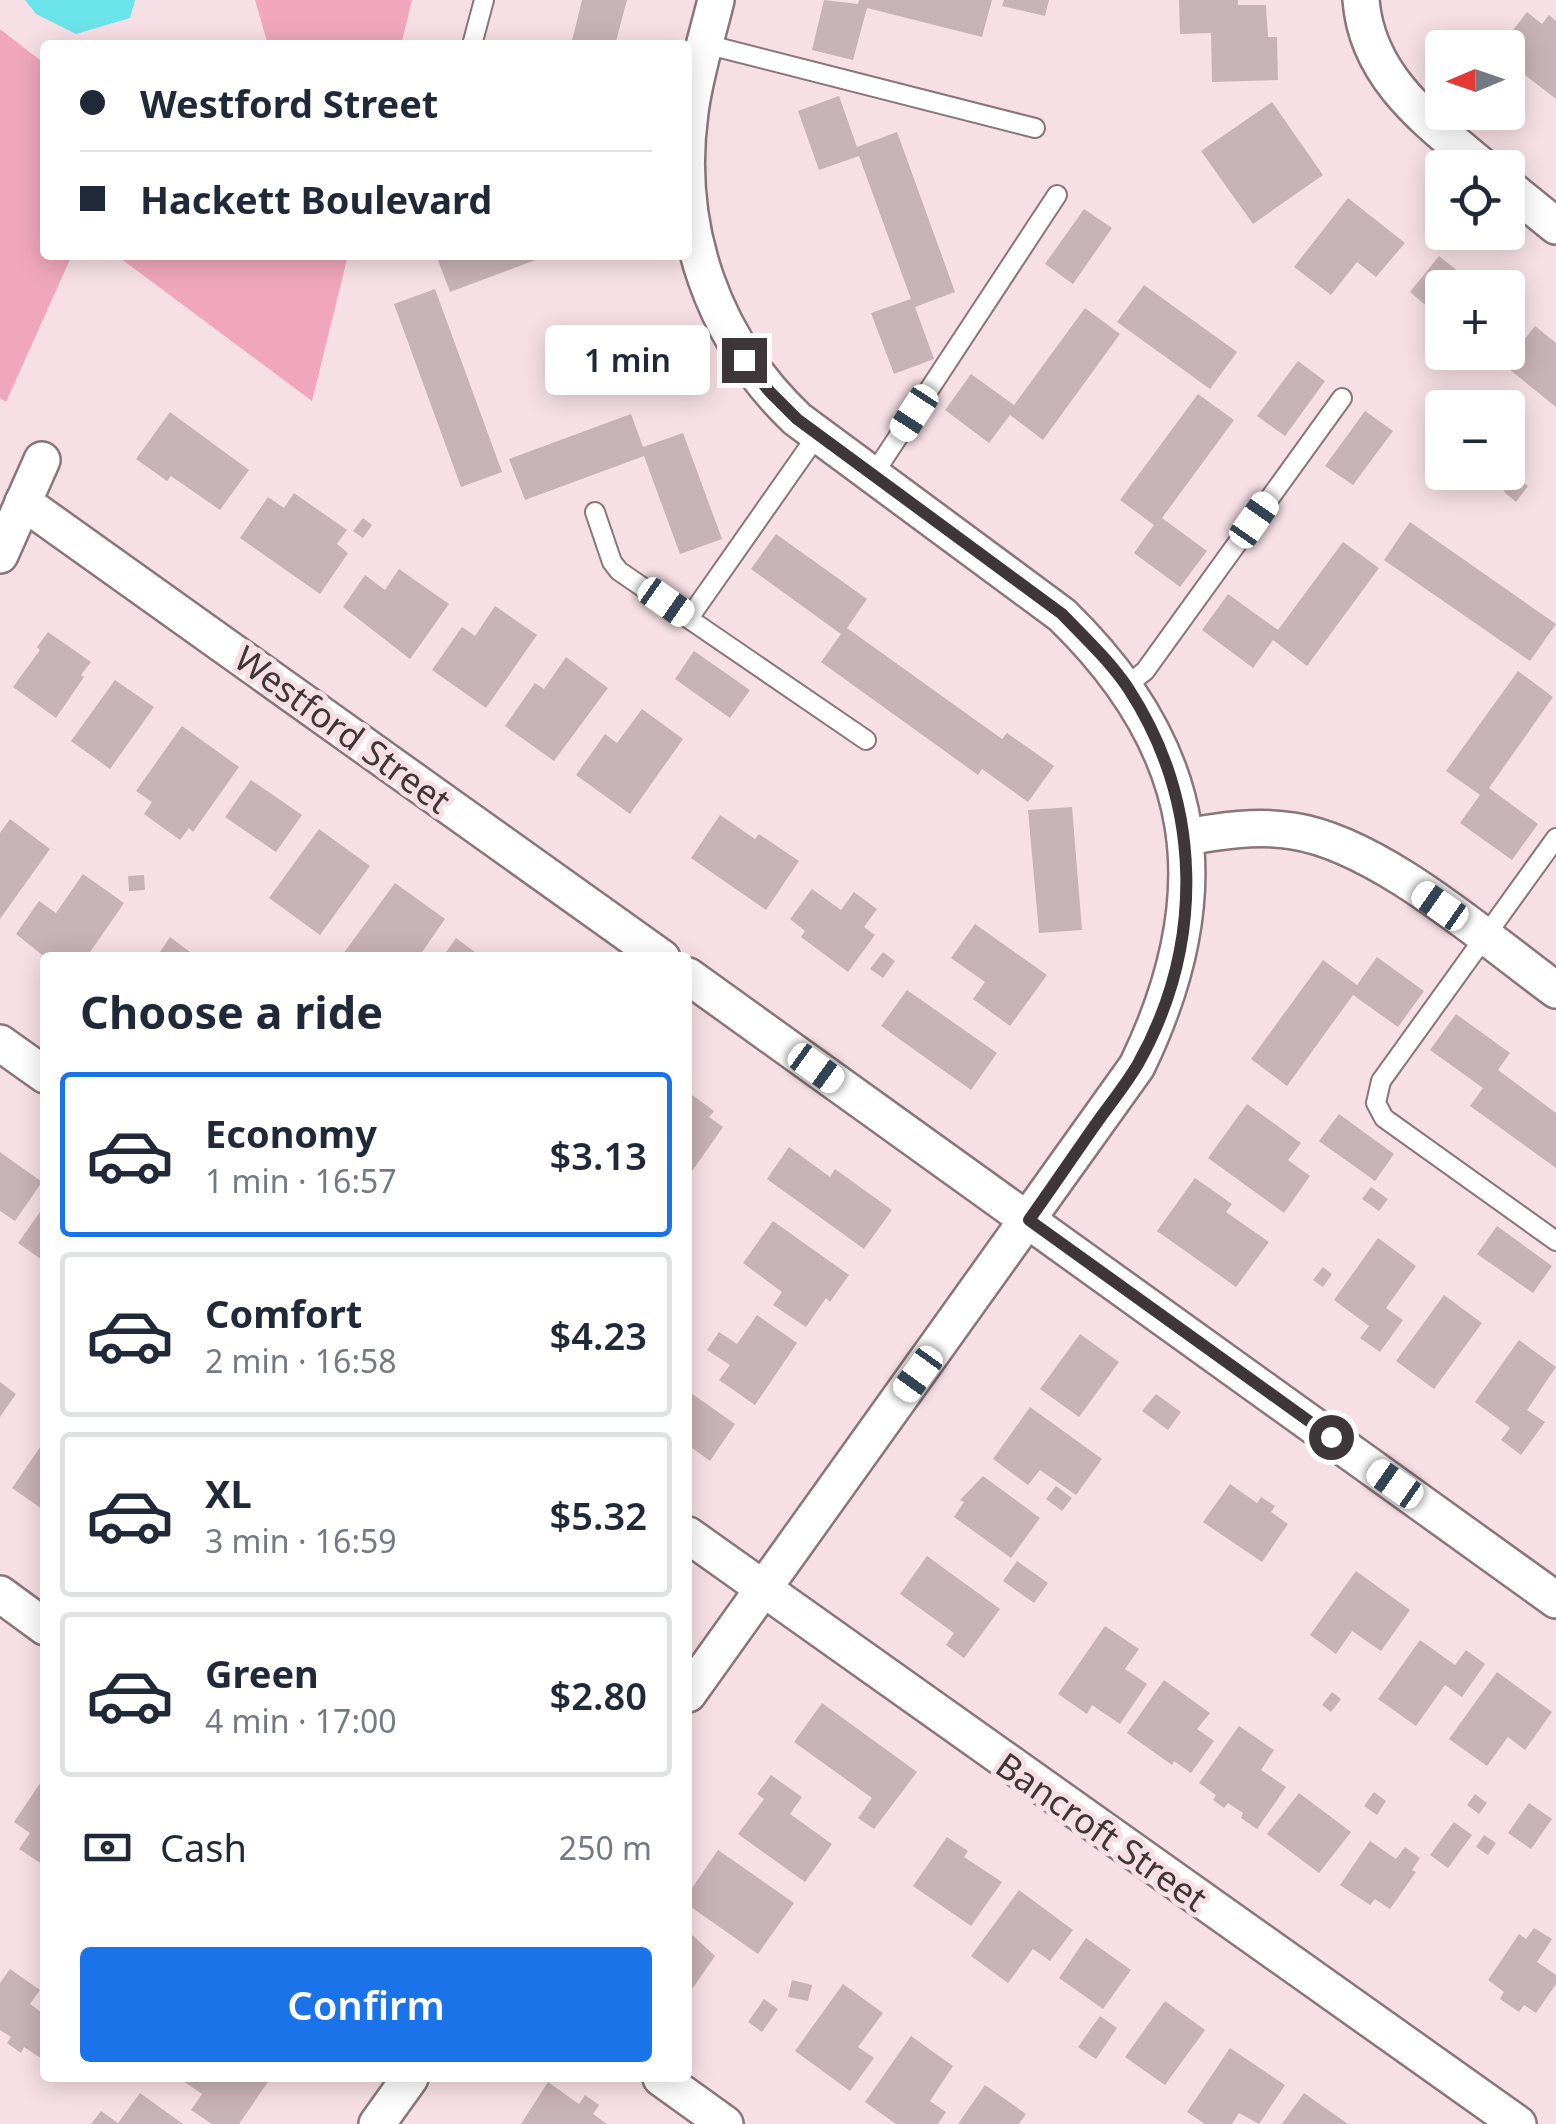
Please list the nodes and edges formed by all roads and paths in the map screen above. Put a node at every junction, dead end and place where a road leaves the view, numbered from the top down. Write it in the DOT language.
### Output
graph roads {
  1 [pos="484,0"];
  2 [pos="716,0"];
  3 [pos="1362,0"];
  4 [pos="473,40"];
  5 [pos="705,44"];
  6 [pos="692,96"];
  7 [pos="1034,128"];
  8 [pos="1462,150"];
  9 [pos="1057,194"];
  10 [pos="1525,200"];
  11 [pos="692,222"];
  12 [pos="1556,226"];
  13 [pos="1342,398"];
  14 [pos="818,434"];
  15 [pos="42,460"];
  16 [pos="874,476"];
  17 [pos="23,502"];
  18 [pos="595,512"];
  19 [pos="0,555"];
  20 [pos="689,618"];
  21 [pos="1126,686"];
  22 [pos="866,740"];
  23 [pos="1185,837"];
  24 [pos="1556,838"];
  25 [pos="1484,938"];
  26 [pos="654,952"];
  27 [pos="692,979"];
  28 [pos="1556,990"];
  29 [pos="0,1043"];
  30 [pos="40,1072"];
  31 [pos="1029,1220"];
  32 [pos="1556,1240"];
  33 [pos="692,1539"];
  34 [pos="763,1590"];
  35 [pos="0,1594"];
  36 [pos="1556,1600"];
  37 [pos="40,1623"];
  38 [pos="692,1688"];
  39 [pos="407,2082"];
  40 [pos="666,2082"];
  41 [pos="377,2124"];
  42 [pos="724,2124"];
  43 [pos="1518,2124"];
  1 -- 4 [label="lane"];
  2 -- 5 [label="street"];
  3 -- 8 [label="street"];
  5 -- 6 [label="street"];
  5 -- 7 [label="lane"];
  9 -- 16 [label="lane"];
  10 -- 12 [label="street"];
  11 -- 14 [label="street"];
  13 -- 21 [label="lane"];
  14 -- 16 [label="street"];
  14 -- 20 [label="lane"];
  15 -- 17 [label="street"];
  16 -- 21 [label="street"];
  17 -- 19 [label="street"];
  17 -- 26 [label="street, Westford Street"];
  18 -- 20 [label="lane"];
  20 -- 22 [label="lane"];
  21 -- 23 [label="street"];
  23 -- 25 [label="street"];
  23 -- 31 [label="street"];
  24 -- 25 [label="lane"];
  25 -- 28 [label="street"];
  25 -- 32 [label="lane"];
  27 -- 31 [label="street"];
  29 -- 30 [label="street"];
  31 -- 34 [label="street"];
  31 -- 36 [label="street"];
  33 -- 34 [label="street, Bancroft Street"];
  34 -- 38 [label="street"];
  34 -- 43 [label="street, Bancroft Street"];
  35 -- 37 [label="street"];
  39 -- 41 [label="street"];
  40 -- 42 [label="street"];
}
